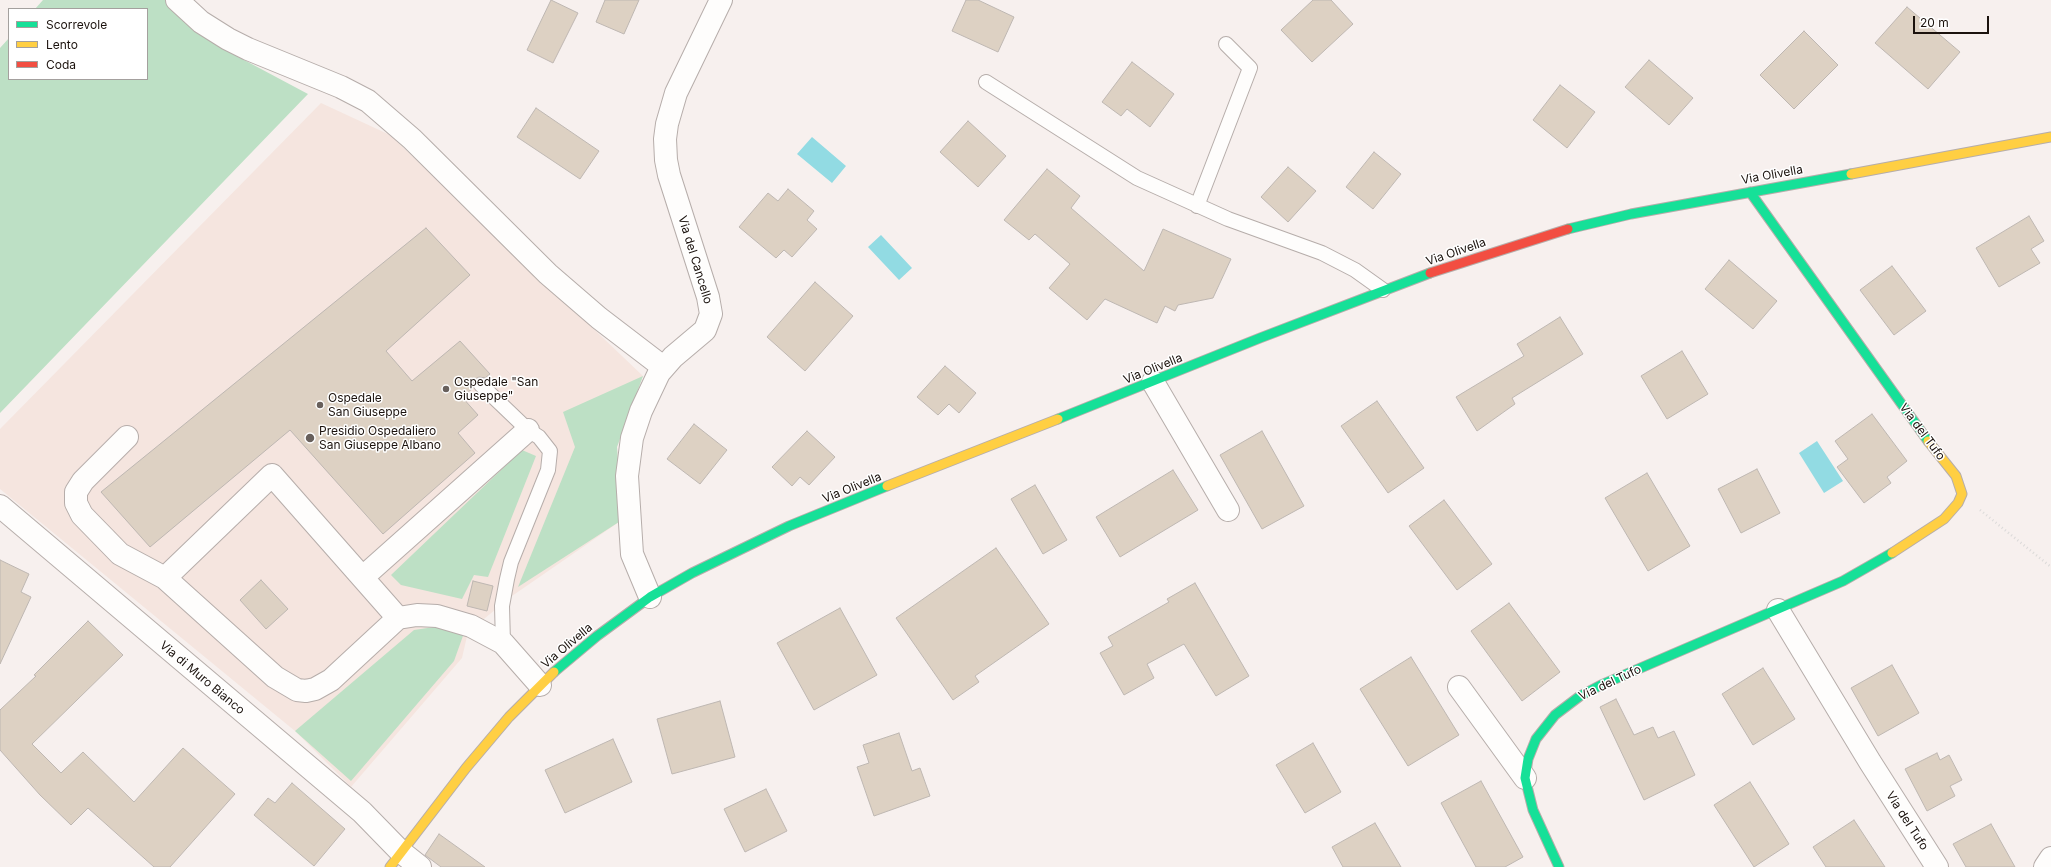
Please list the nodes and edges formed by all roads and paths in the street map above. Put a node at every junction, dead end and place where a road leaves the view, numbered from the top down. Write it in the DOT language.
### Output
graph roads {
  1 [pos="177,0"];
  2 [pos="721,0"];
  3 [pos="1226,44"];
  4 [pos="986,82"];
  5 [pos="2051,137"];
  6 [pos="1750,192"];
  7 [pos="1198,206"];
  8 [pos="1383,290"];
  9 [pos="663,367"];
  10 [pos="1153,382"];
  11 [pos="481,385"];
  12 [pos="528,430"];
  13 [pos="127,437"];
  14 [pos="1962,494"];
  15 [pos="0,506"];
  16 [pos="1228,510"];
  17 [pos="2051,567"];
  18 [pos="165,578"];
  19 [pos="363,578"];
  20 [pos="650,597"];
  21 [pos="1778,610"];
  22 [pos="398,618"];
  23 [pos="503,644"];
  24 [pos="540,685"];
  25 [pos="1459,686"];
  26 [pos="1525,778"];
  27 [pos="2051,858"];
  28 [pos="396,860"];
  29 [pos="420,867"];
  30 [pos="1559,867"];
  31 [pos="1937,867"];
  32 [pos="2045,867"];
  1 -- 9 [label="street"];
  2 -- 9 [label="street, Via del Cancello"];
  3 -- 7 [label="lane"];
  4 -- 7 [label="lane"];
  5 -- 6 [label="main road, Via Olivella"];
  6 -- 8 [label="main road, Via Olivella"];
  6 -- 14 [label="main road, Via del Tufo"];
  7 -- 8 [label="lane"];
  8 -- 10 [label="main road, Via Olivella"];
  9 -- 20 [label="street, Via del Cancello"];
  10 -- 16 [label="street"];
  10 -- 20 [label="main road, Via Olivella"];
  11 -- 12 [label="lane"];
  12 -- 19 [label="street"];
  12 -- 23 [label="lane"];
  13 -- 18 [label="street"];
  14 -- 17 [label="path"];
  14 -- 21 [label="main road, Via del Tufo"];
  15 -- 28 [label="street, Via di Muro Bianco"];
  18 -- 19 [label="street"];
  18 -- 22 [label="street"];
  19 -- 22 [label="street"];
  20 -- 24 [label="main road, Via Olivella"];
  21 -- 26 [label="main road, Via del Tufo"];
  21 -- 31 [label="street, Via del Tufo"];
  22 -- 23 [label="street"];
  23 -- 24 [label="street"];
  24 -- 28 [label="main road, Via Olivella"];
  25 -- 26 [label="street"];
  26 -- 30 [label="main road, Via del Tufo"];
  27 -- 32 [label="street"];
  28 -- 29 [label="street, Via di Muro Bianco"];
}
